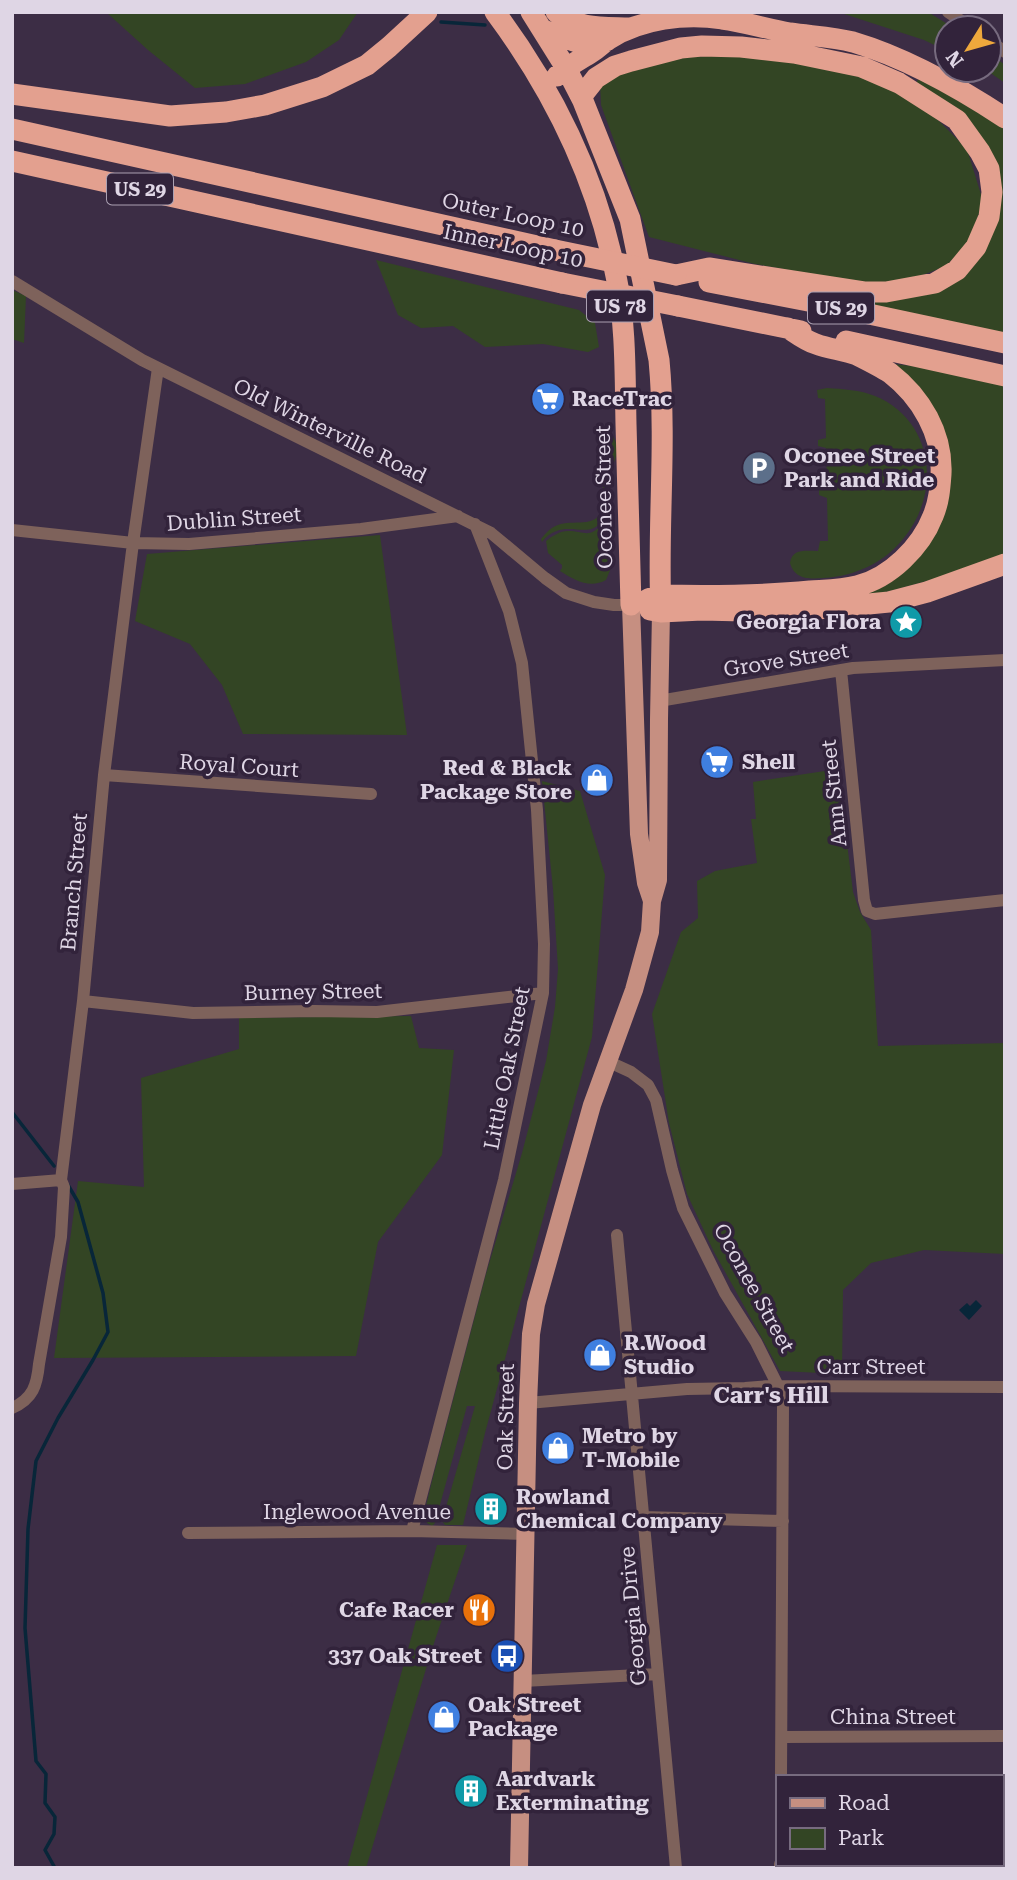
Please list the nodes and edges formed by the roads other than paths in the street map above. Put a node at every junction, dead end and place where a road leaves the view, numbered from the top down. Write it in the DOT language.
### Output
graph roads {
  1 [pos="427,12"];
  2 [pos="495,12"];
  3 [pos="555,12"];
  4 [pos="535,17"];
  5 [pos="631,28"];
  6 [pos="608,40"];
  7 [pos="566,68"];
  8 [pos="545,89"];
  9 [pos="12,94"];
  10 [pos="581,97"];
  11 [pos="1005,118"];
  12 [pos="12,129"];
  13 [pos="12,161"];
  14 [pos="677,275"];
  15 [pos="12,281"];
  16 [pos="788,328"];
  17 [pos="1005,343"];
  18 [pos="158,369"];
  19 [pos="1005,376"];
  20 [pos="458,516"];
  21 [pos="475,524"];
  22 [pos="12,530"];
  23 [pos="133,543"];
  24 [pos="1005,564"];
  25 [pos="662,570"];
  26 [pos="723,595"];
  27 [pos="661,604"];
  28 [pos="631,605"];
  29 [pos="1005,660"];
  30 [pos="841,670"];
  31 [pos="659,701"];
  32 [pos="104,775"];
  33 [pos="371,794"];
  34 [pos="1005,900"];
  35 [pos="652,901"];
  36 [pos="543,993"];
  37 [pos="82,1001"];
  38 [pos="607,1061"];
  39 [pos="61,1180"];
  40 [pos="12,1184"];
  41 [pos="617,1235"];
  42 [pos="778,1386"];
  43 [pos="1005,1387"];
  44 [pos="632,1393"];
  45 [pos="528,1403"];
  46 [pos="12,1408"];
  47 [pos="643,1517"];
  48 [pos="783,1521"];
  49 [pos="412,1531"];
  50 [pos="188,1533"];
  51 [pos="526,1534"];
  52 [pos="658,1674"];
  53 [pos="523,1681"];
  54 [pos="1005,1736"];
  55 [pos="782,1737"];
  56 [pos="781,1775"];
  57 [pos="519,1868"];
  58 [pos="676,1868"];
  1 -- 9 [label="highway"];
  2 -- 8 [label="highway, Oconee Street / US 78"];
  3 -- 5 [label="highway"];
  4 -- 6 [label="highway"];
  4 -- 7 [label="highway, Oconee Street"];
  5 -- 6 [label="highway"];
  5 -- 11 [label="highway"];
  6 -- 7 [label="highway"];
  7 -- 8 [label="highway"];
  7 -- 10 [label="highway, Oconee Street"];
  8 -- 28 [label="highway, Oconee Street / US 78"];
  10 -- 14 [label="highway"];
  10 -- 25 [label="highway, Oconee Street"];
  12 -- 14 [label="highway, Outer Loop 10 / US 29, bridge"];
  13 -- 16 [label="highway, Inner Loop 10 / US 29, bridge"];
  14 -- 17 [label="highway, Outer Loop 10 / US 29"];
  15 -- 18 [label="street, Old Winterville Road"];
  16 -- 19 [label="highway, Inner Loop 10 / US 29"];
  16 -- 26 [label="highway"];
  18 -- 20 [label="street, Old Winterville Road"];
  18 -- 23 [label="street, Branch Street"];
  20 -- 21 [label="street, Old Winterville Road"];
  20 -- 23 [label="street, Dublin Street"];
  21 -- 28 [label="street, Old Winterville Road"];
  21 -- 36 [label="street, Little Oak Street"];
  22 -- 23 [label="street, Dublin Street"];
  23 -- 32 [label="street, Branch Street"];
  24 -- 27 [label="highway"];
  25 -- 26 [label="highway"];
  25 -- 27 [label="highway, Oconee Street"];
  26 -- 27 [label="highway"];
  27 -- 28 [label="highway"];
  27 -- 31 [label="main road, Oconee Street"];
  28 -- 35 [label="main road, Oconee Street"];
  29 -- 30 [label="street, Grove Street"];
  30 -- 31 [label="street, Grove Street"];
  30 -- 34 [label="street, Ann Street"];
  31 -- 35 [label="main road, Oconee Street"];
  32 -- 33 [label="street, Royal Court"];
  32 -- 37 [label="street, Branch Street"];
  35 -- 38 [label="main road, Oconee Street"];
  36 -- 37 [label="street, Burney Street"];
  36 -- 49 [label="street, Little Oak Street"];
  37 -- 39 [label="street, Branch Street"];
  38 -- 42 [label="street, Oconee Street"];
  38 -- 45 [label="main road, Oak Street"];
  39 -- 40 [label="street"];
  39 -- 46 [label="street, Branch Street"];
  41 -- 44 [label="street, Georgia Drive"];
  42 -- 43 [label="street, Carr Street"];
  42 -- 44 [label="street, Carr Street"];
  42 -- 48 [label="street, Oconee Street"];
  44 -- 45 [label="street, Carr Street"];
  44 -- 47 [label="street, Georgia Drive"];
  45 -- 51 [label="main road, Oak Street"];
  47 -- 48 [label="street"];
  47 -- 52 [label="street, Georgia Drive"];
  48 -- 55 [label="street, Oconee Street"];
  49 -- 50 [label="street, Inglewood Avenue"];
  49 -- 51 [label="street, Inglewood Avenue"];
  51 -- 53 [label="main road, Oak Street"];
  52 -- 53 [label="street"];
  52 -- 58 [label="street, Georgia Drive"];
  53 -- 57 [label="main road, Oak Street"];
  54 -- 55 [label="street, China Street"];
  55 -- 56 [label="street, Oconee Street"];
}
